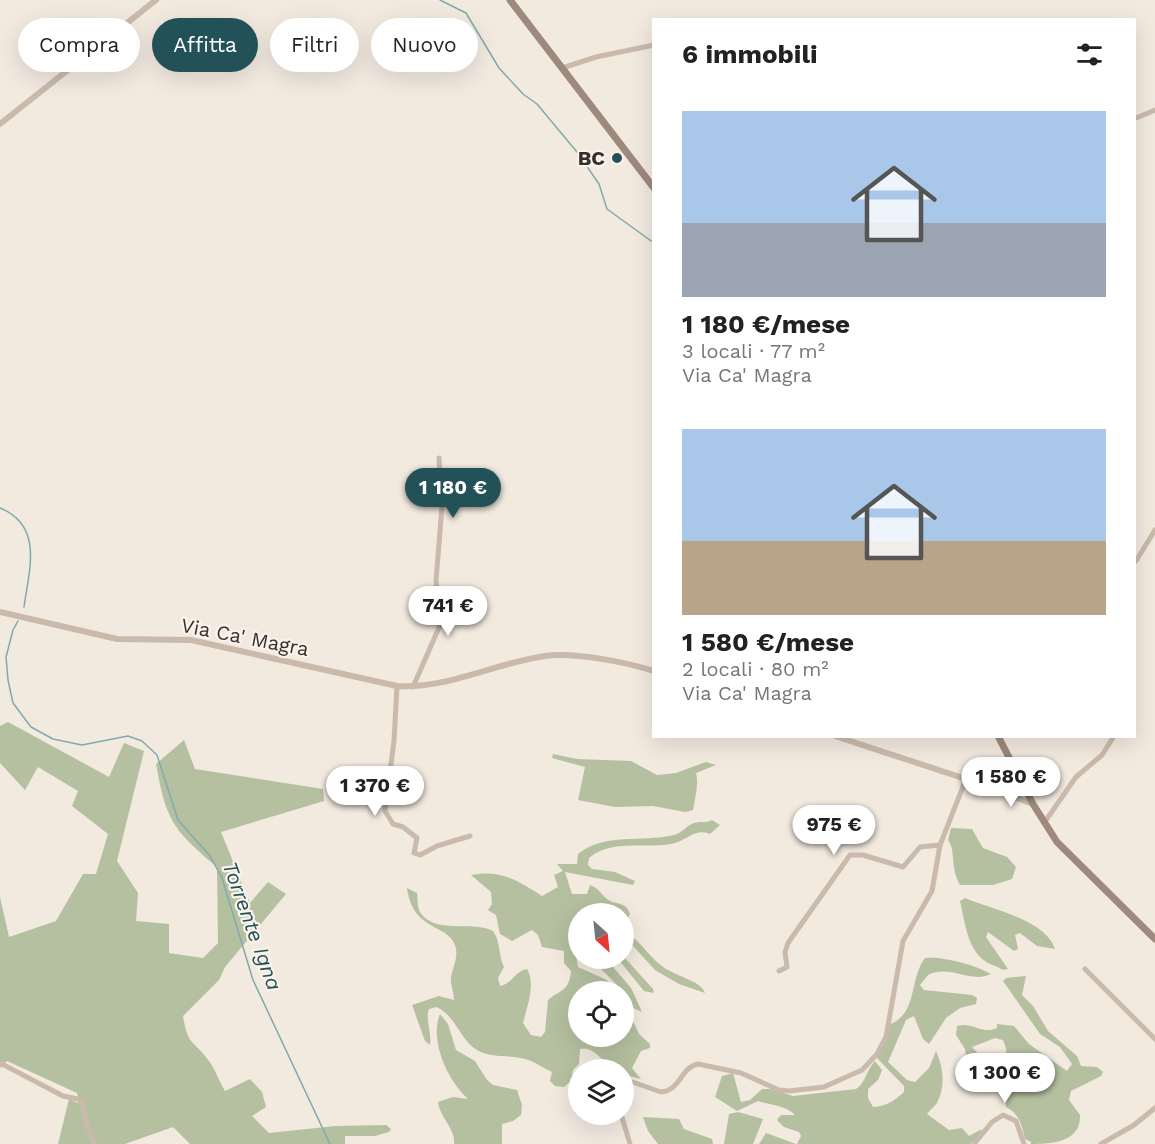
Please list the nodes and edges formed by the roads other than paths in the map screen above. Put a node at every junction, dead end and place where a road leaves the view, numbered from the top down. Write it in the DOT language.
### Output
graph roads {
  1 [pos="156,0"];
  2 [pos="510,0"];
  3 [pos="652,45"];
  4 [pos="562,68"];
  5 [pos="1155,110"];
  6 [pos="1136,118"];
  7 [pos="0,124"];
  8 [pos="652,185"];
  9 [pos="439,458"];
  10 [pos="1155,530"];
  11 [pos="1136,561"];
  12 [pos="0,612"];
  13 [pos="652,671"];
  14 [pos="397,686"];
  15 [pos="413,687"];
  16 [pos="841,738"];
  17 [pos="999,738"];
  18 [pos="1112,738"];
  19 [pos="1015,770"];
  20 [pos="966,779"];
  21 [pos="1020,779"];
  22 [pos="975,782"];
  23 [pos="997,790"];
  24 [pos="1033,804"];
  25 [pos="1044,823"];
  26 [pos="470,836"];
  27 [pos="940,845"];
  28 [pos="1155,939"];
  29 [pos="1085,969"];
  30 [pos="779,971"];
  31 [pos="1155,1040"];
  32 [pos="0,1063"];
  33 [pos="634,1083"];
  34 [pos="1155,1108"];
  35 [pos="624,1125"];
  36 [pos="96,1144"];
  37 [pos="630,1144"];
  38 [pos="974,1144"];
  39 [pos="1024,1144"];
  40 [pos="1101,1144"];
  1 -- 7 [label="street"];
  2 -- 4 [label="main road"];
  3 -- 4 [label="street"];
  4 -- 8 [label="main road"];
  5 -- 6 [label="street"];
  9 -- 15 [label="street"];
  10 -- 11 [label="street"];
  12 -- 14 [label="street, Via Ca' Magra"];
  13 -- 15 [label="street, Via Ca' Magra"];
  14 -- 15 [label="street, Via Ca' Magra"];
  14 -- 26 [label="street"];
  16 -- 20 [label="street"];
  17 -- 19 [label="main road"];
  18 -- 25 [label="street"];
  19 -- 21 [label="main road"];
  19 -- 22 [label="street"];
  20 -- 22 [label="street"];
  20 -- 27 [label="street"];
  21 -- 23 [label="street"];
  21 -- 24 [label="main road"];
  22 -- 23 [label="street"];
  23 -- 24 [label="street"];
  24 -- 25 [label="main road"];
  25 -- 28 [label="main road"];
  27 -- 30 [label="street"];
  27 -- 33 [label="street"];
  29 -- 31 [label="street"];
  32 -- 36 [label="street"];
  34 -- 40 [label="street"];
  35 -- 37 [label="street"];
  38 -- 39 [label="street"];
}
